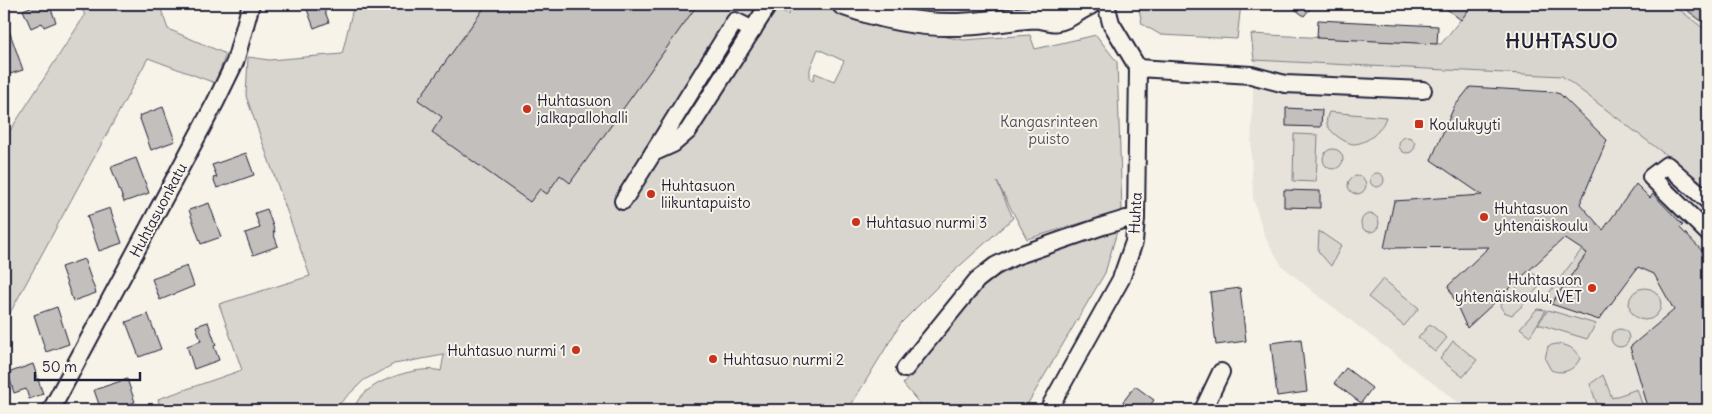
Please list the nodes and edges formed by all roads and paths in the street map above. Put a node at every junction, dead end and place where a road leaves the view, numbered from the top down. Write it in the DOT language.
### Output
graph roads {
  1 [pos="251,4"];
  2 [pos="769,4"];
  3 [pos="843,4"];
  4 [pos="1078,4"];
  5 [pos="1106,4"];
  6 [pos="1138,68"];
  7 [pos="1422,90"];
  8 [pos="622,201"];
  9 [pos="1708,201"];
  10 [pos="1136,218"];
  11 [pos="1708,233"];
  12 [pos="905,369"];
  13 [pos="1221,372"];
  14 [pos="50,410"];
  15 [pos="1048,410"];
  16 [pos="1203,410"];
  1 -- 14 [label="street, Huhtasuonkatu"];
  2 -- 8 [label="street"];
  3 -- 4 [label="main road"];
  5 -- 6 [label="street"];
  6 -- 7 [label="street"];
  6 -- 10 [label="street, Huhta"];
  9 -- 11 [label="street"];
  10 -- 12 [label="street"];
  10 -- 15 [label="street, Huhta"];
  13 -- 16 [label="street"];
}
